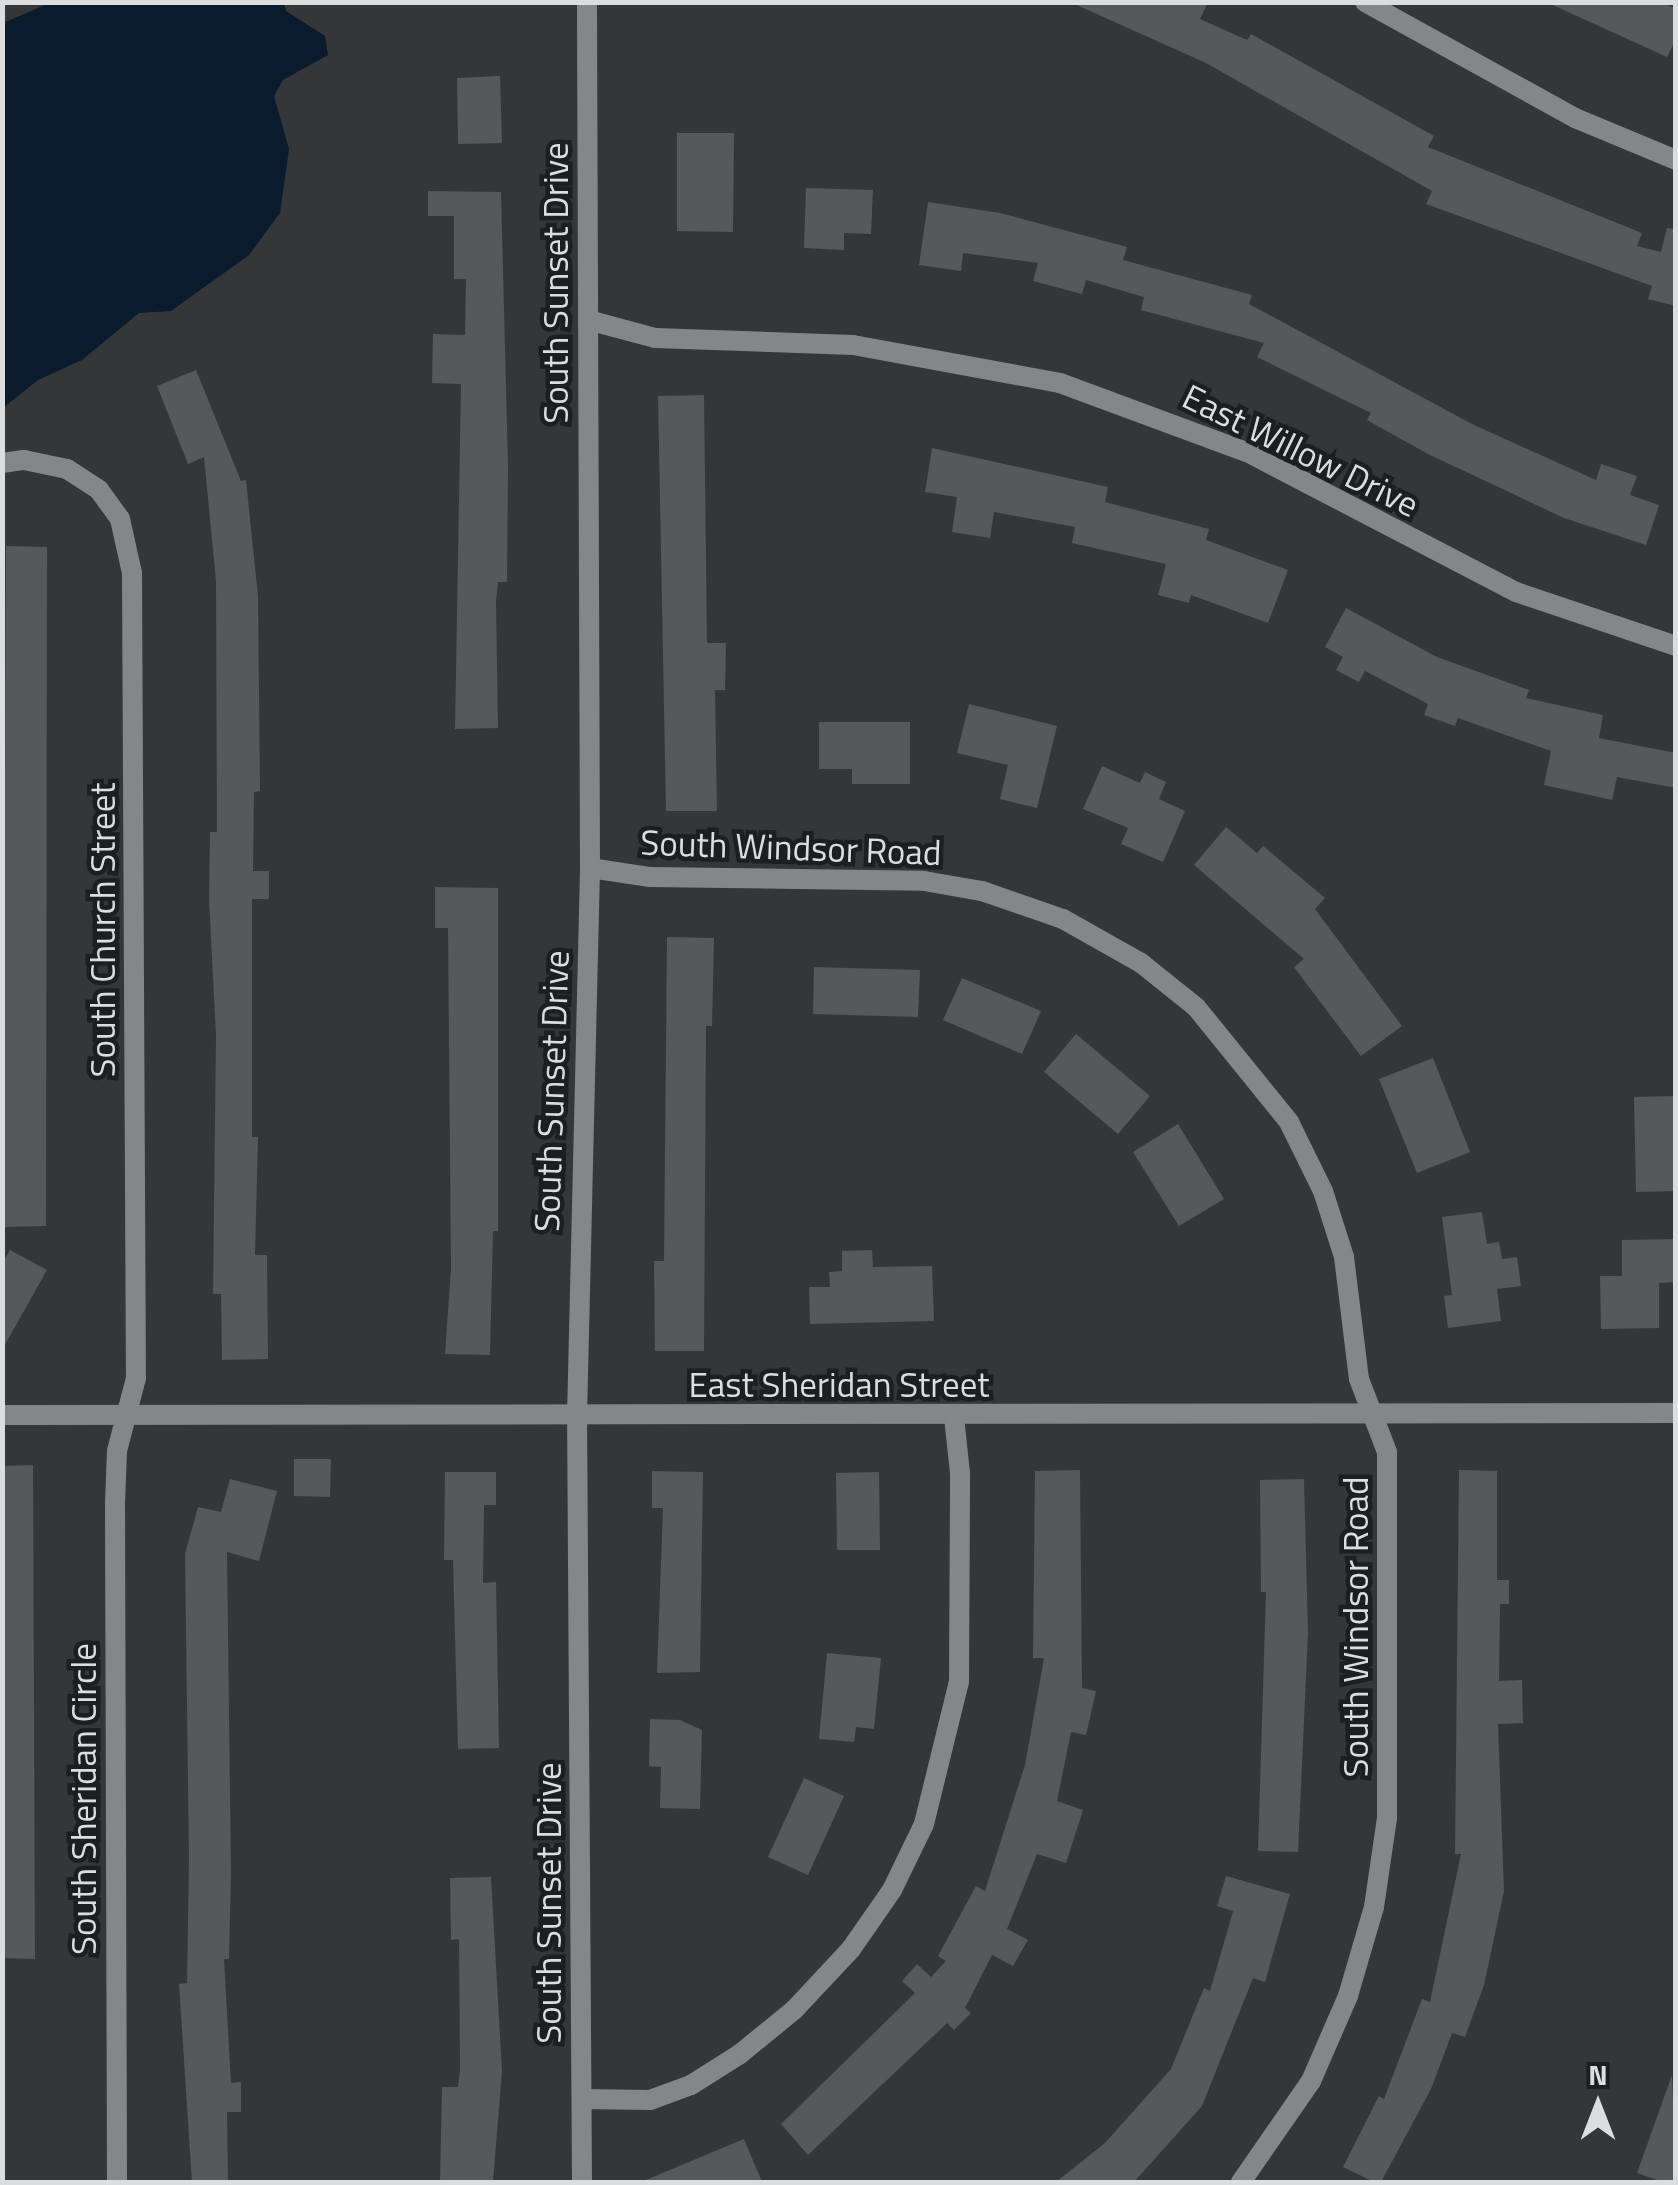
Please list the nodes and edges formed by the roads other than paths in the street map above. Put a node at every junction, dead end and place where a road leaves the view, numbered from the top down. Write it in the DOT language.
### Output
graph roads {
  1 [pos="587,2"];
  2 [pos="1366,2"];
  3 [pos="1676,160"];
  4 [pos="588,320"];
  5 [pos="2,464"];
  6 [pos="1676,646"];
  7 [pos="590,868"];
  8 [pos="1676,1413"];
  9 [pos="2,1415"];
  10 [pos="1373,1415"];
  11 [pos="126,1416"];
  12 [pos="577,1417"];
  13 [pos="954,1417"];
  14 [pos="582,2099"];
  15 [pos="117,2182"];
  16 [pos="582,2182"];
  17 [pos="1241,2182"];
  1 -- 4 [label="street, South Sunset Drive"];
  2 -- 3 [label="street"];
  4 -- 6 [label="street, East Willow Drive"];
  4 -- 7 [label="street, South Sunset Drive"];
  5 -- 11 [label="street, South Church Street"];
  7 -- 10 [label="street, South Windsor Road"];
  7 -- 12 [label="street, South Sunset Drive"];
  8 -- 10 [label="street, East Sheridan Street"];
  9 -- 11 [label="street, East Sheridan Street"];
  10 -- 13 [label="street, East Sheridan Street"];
  10 -- 17 [label="street, South Windsor Road"];
  11 -- 12 [label="street, East Sheridan Street"];
  11 -- 15 [label="street, South Sheridan Circle"];
  12 -- 13 [label="street, East Sheridan Street"];
  12 -- 14 [label="street, South Sunset Drive"];
  13 -- 14 [label="street"];
  14 -- 16 [label="street, South Sunset Drive"];
}
